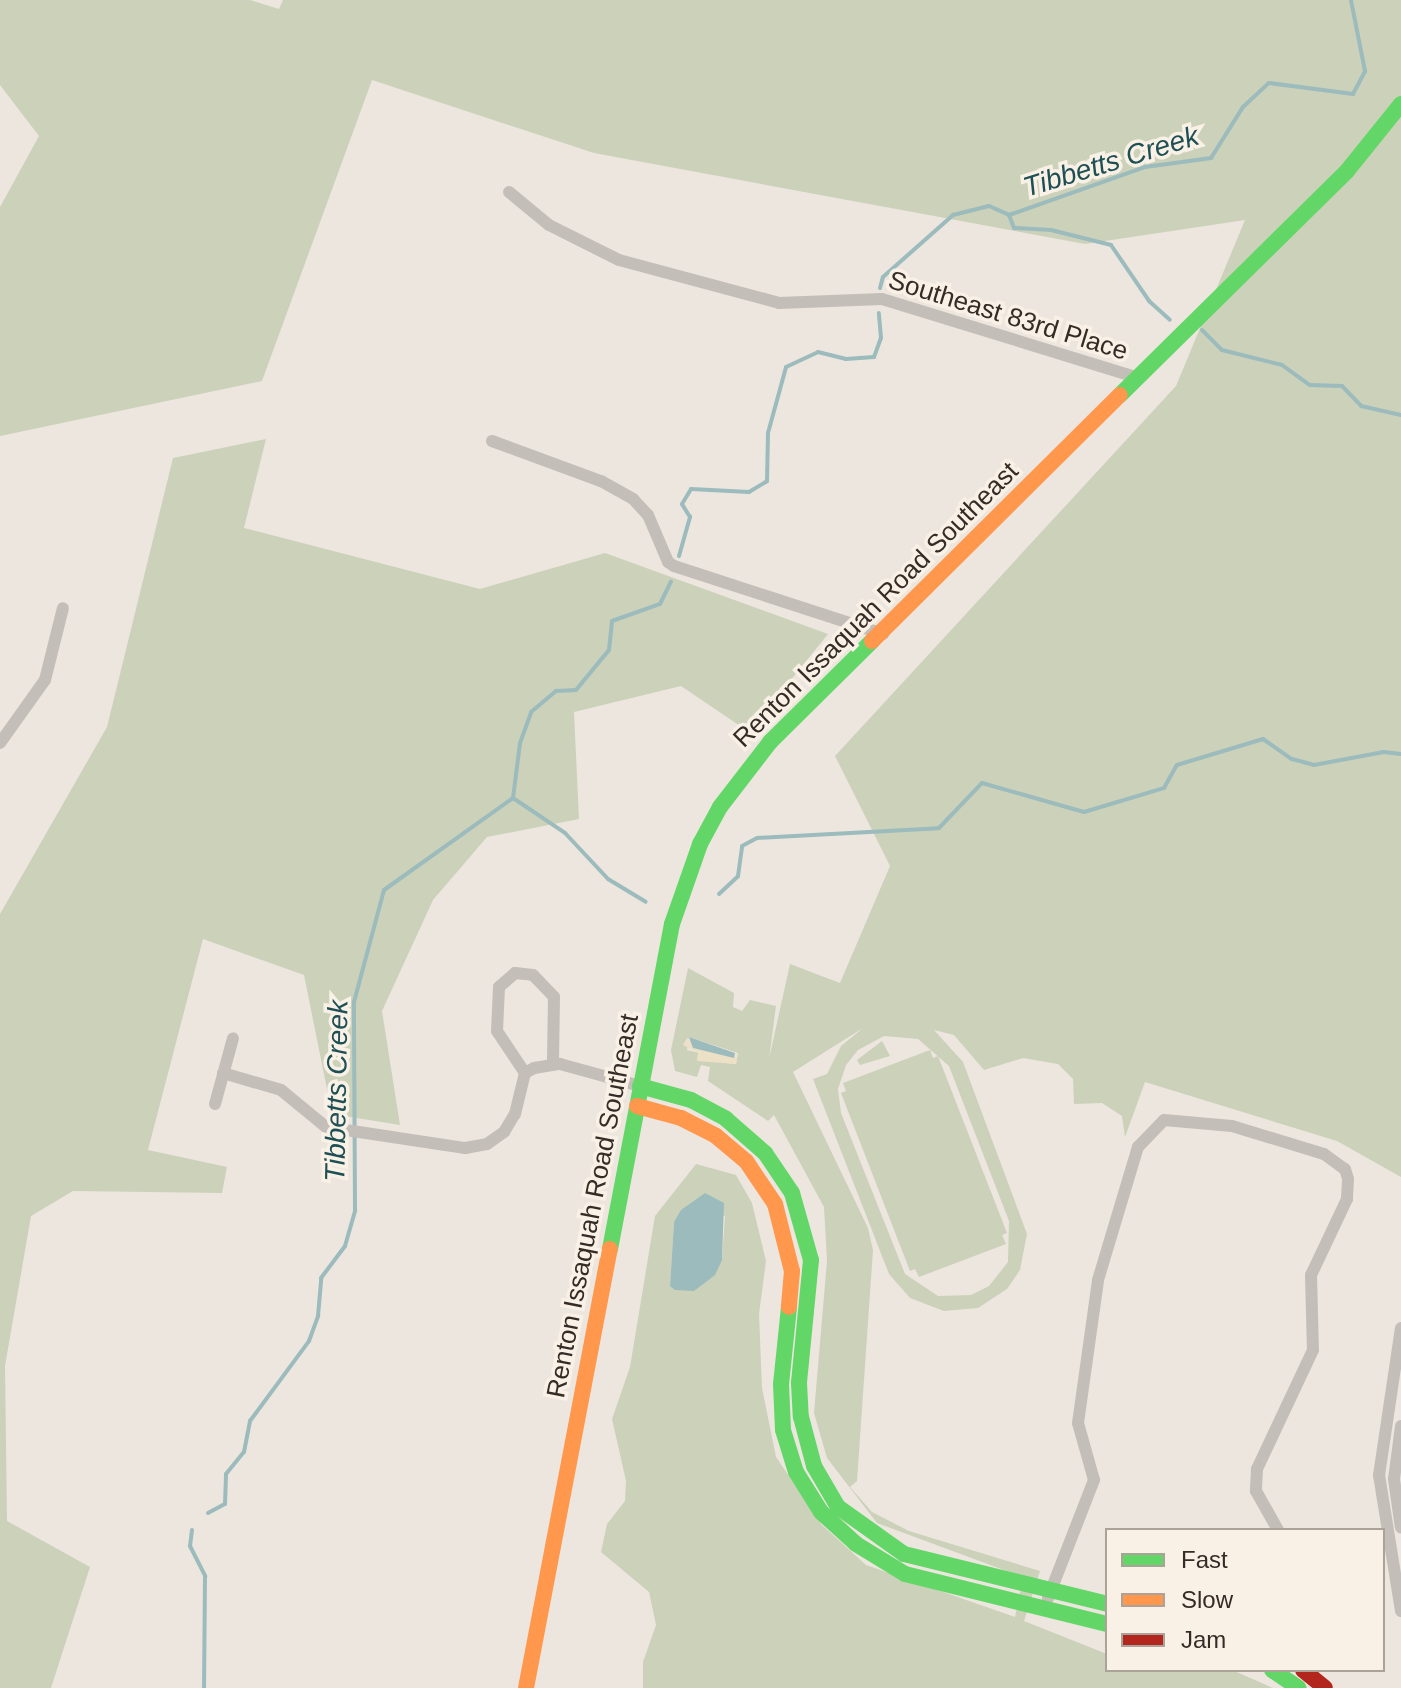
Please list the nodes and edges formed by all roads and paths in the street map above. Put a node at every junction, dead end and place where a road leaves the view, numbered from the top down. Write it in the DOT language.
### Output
graph roads {
  1 [pos="1401,104"];
  2 [pos="509,192"];
  3 [pos="1136,377"];
  4 [pos="492,441"];
  5 [pos="63,608"];
  6 [pos="883,634"];
  7 [pos="0,743"];
  8 [pos="233,1038"];
  9 [pos="553,1064"];
  10 [pos="223,1073"];
  11 [pos="525,1073"];
  12 [pos="640,1086"];
  13 [pos="215,1104"];
  14 [pos="637,1106"];
  15 [pos="1401,1328"];
  16 [pos="1401,1426"];
  17 [pos="1277,1528"];
  18 [pos="1401,1528"];
  19 [pos="1049,1590"];
  20 [pos="1105,1604"];
  21 [pos="1045,1610"];
  22 [pos="1401,1611"];
  23 [pos="1105,1624"];
  24 [pos="1279,1672"];
  25 [pos="1305,1672"];
  26 [pos="526,1688"];
  27 [pos="1299,1688"];
  28 [pos="1325,1688"];
  1 -- 3 [label="main road, Renton Issaquah Road Southeast"];
  2 -- 3 [label="street, Southeast 83rd Place"];
  3 -- 6 [label="main road, Renton Issaquah Road Southeast"];
  4 -- 6 [label="street"];
  5 -- 7 [label="street"];
  6 -- 12 [label="main road, Renton Issaquah Road Southeast"];
  8 -- 10 [label="street"];
  9 -- 11 [label="street"];
  9 -- 11 [label="street"];
  9 -- 12 [label="street"];
  10 -- 11 [label="street"];
  10 -- 13 [label="street"];
  12 -- 14 [label="main road, Renton Issaquah Road Southeast"];
  12 -- 19 [label="main road"];
  14 -- 21 [label="main road"];
  14 -- 26 [label="main road, Renton Issaquah Road Southeast"];
  15 -- 22 [label="street"];
  16 -- 18 [label="street"];
  17 -- 19 [label="street"];
  19 -- 20 [label="main road"];
  19 -- 21 [label="street"];
  21 -- 23 [label="main road"];
  24 -- 27 [label="main road"];
  25 -- 28 [label="main road"];
}
